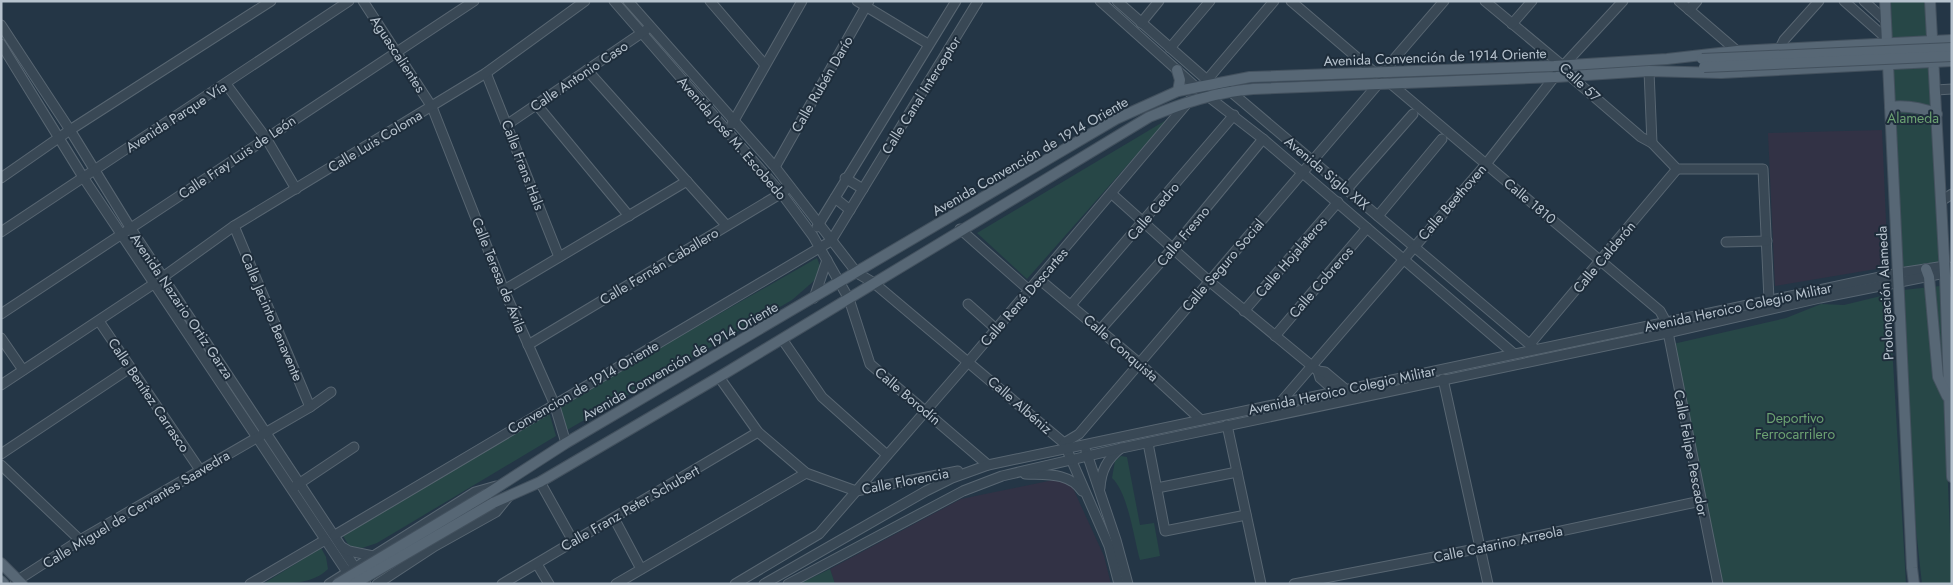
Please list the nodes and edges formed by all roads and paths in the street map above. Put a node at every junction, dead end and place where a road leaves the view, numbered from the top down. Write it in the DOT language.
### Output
graph roads {
  1 [pos="271,1"];
  2 [pos="349,1"];
  3 [pos="363,1"];
  4 [pos="474,1"];
  5 [pos="585,1"];
  6 [pos="614,1"];
  7 [pos="628,1"];
  8 [pos="710,1"];
  9 [pos="802,1"];
  10 [pos="857,1"];
  11 [pos="956,1"];
  12 [pos="978,1"];
  13 [pos="1100,1"];
  14 [pos="1117,1"];
  15 [pos="1159,1"];
  16 [pos="1210,1"];
  17 [pos="1274,1"];
  18 [pos="1291,1"];
  19 [pos="1444,1"];
  20 [pos="1485,1"];
  21 [pos="1532,1"];
  22 [pos="1623,1"];
  23 [pos="1680,1"];
  24 [pos="1697,1"];
  25 [pos="1819,1"];
  26 [pos="1844,1"];
  27 [pos="1864,1"];
  28 [pos="1885,1"];
  29 [pos="1930,1"];
  30 [pos="867,4"];
  31 [pos="1689,10"];
  32 [pos="1886,21"];
  33 [pos="1141,23"];
  34 [pos="1512,24"];
  35 [pos="1931,24"];
  36 [pos="1,25"];
  37 [pos="651,27"];
  38 [pos="641,33"];
  39 [pos="1952,39"];
  40 [pos="1887,40"];
  41 [pos="1932,41"];
  42 [pos="1,44"];
  43 [pos="928,44"];
  44 [pos="1852,45"];
  45 [pos="1170,48"];
  46 [pos="1952,48"];
  47 [pos="1779,50"];
  48 [pos="1738,51"];
  49 [pos="398,52"];
  50 [pos="1952,56"];
  51 [pos="1667,58"];
  52 [pos="1952,61"];
  53 [pos="1934,62"];
  54 [pos="1703,63"];
  55 [pos="1887,64"];
  56 [pos="765,65"];
  57 [pos="1563,66"];
  58 [pos="1849,66"];
  59 [pos="587,70"];
  60 [pos="1176,70"];
  61 [pos="1649,71"];
  62 [pos="1670,71"];
  63 [pos="486,73"];
  64 [pos="1379,73"];
  65 [pos="1570,76"];
  66 [pos="1556,77"];
  67 [pos="1211,82"];
  68 [pos="1379,83"];
  69 [pos="1390,83"];
  70 [pos="226,84"];
  71 [pos="1196,87"];
  72 [pos="1952,89"];
  73 [pos="1936,90"];
  74 [pos="1178,91"];
  75 [pos="1230,91"];
  76 [pos="1208,97"];
  77 [pos="1190,100"];
  78 [pos="537,105"];
  79 [pos="432,106"];
  80 [pos="1890,108"];
  81 [pos="1413,114"];
  82 [pos="1937,114"];
  83 [pos="1234,115"];
  84 [pos="735,121"];
  85 [pos="508,124"];
  86 [pos="70,130"];
  87 [pos="726,130"];
  88 [pos="60,137"];
  89 [pos="266,138"];
  90 [pos="1263,139"];
  91 [pos="1442,139"];
  92 [pos="1652,143"];
  93 [pos="1312,161"];
  94 [pos="1486,164"];
  95 [pos="775,167"];
  96 [pos="1677,169"];
  97 [pos="93,170"];
  98 [pos="1302,173"];
  99 [pos="83,177"];
  100 [pos="1,178"];
  101 [pos="845,178"];
  102 [pos="687,181"];
  103 [pos="790,186"];
  104 [pos="296,189"];
  105 [pos="863,189"];
  106 [pos="1347,189"];
  107 [pos="782,194"];
  108 [pos="1112,194"];
  109 [pos="1952,194"];
  110 [pos="835,198"];
  111 [pos="1941,201"];
  112 [pos="1338,202"];
  113 [pos="850,210"];
  114 [pos="629,216"];
  115 [pos="1378,216"];
  116 [pos="1144,222"];
  117 [pos="819,224"];
  118 [pos="726,225"];
  119 [pos="234,226"];
  120 [pos="1367,228"];
  121 [pos="131,229"];
  122 [pos="960,229"];
  123 [pos="1,232"];
  124 [pos="123,235"];
  125 [pos="813,236"];
  126 [pos="831,241"];
  127 [pos="1767,241"];
  128 [pos="1726,242"];
  129 [pos="1414,246"];
  130 [pos="821,248"];
  131 [pos="1173,248"];
  132 [pos="559,258"];
  133 [pos="1404,259"];
  134 [pos="827,260"];
  135 [pos="1601,260"];
  136 [pos="1948,270"];
  137 [pos="857,273"];
  138 [pos="1927,273"];
  139 [pos="163,277"];
  140 [pos="1899,277"];
  141 [pos="1039,279"];
  142 [pos="1209,281"];
  143 [pos="154,283"];
  144 [pos="839,283"];
  145 [pos="874,284"];
  146 [pos="504,290"];
  147 [pos="1028,290"];
  148 [pos="814,298"];
  149 [pos="849,299"];
  150 [pos="1770,300"];
  151 [pos="968,304"];
  152 [pos="1071,305"];
  153 [pos="1244,311"];
  154 [pos="1,314"];
  155 [pos="99,321"];
  156 [pos="1666,322"];
  157 [pos="996,329"];
  158 [pos="1100,330"];
  159 [pos="1667,333"];
  160 [pos="1275,336"];
  161 [pos="1,338"];
  162 [pos="782,339"];
  163 [pos="528,345"];
  164 [pos="1532,346"];
  165 [pos="1514,353"];
  166 [pos="969,361"];
  167 [pos="1139,363"];
  168 [pos="130,368"];
  169 [pos="1315,369"];
  170 [pos="23,370"];
  171 [pos="719,377"];
  172 [pos="1443,379"];
  173 [pos="1,384"];
  174 [pos="1347,390"];
  175 [pos="331,392"];
  176 [pos="1337,392"];
  177 [pos="1355,398"];
  178 [pos="1345,400"];
  179 [pos="554,403"];
  180 [pos="1280,403"];
  181 [pos="1950,405"];
  182 [pos="310,407"];
  183 [pos="926,410"];
  184 [pos="1201,420"];
  185 [pos="1951,422"];
  186 [pos="1227,425"];
  187 [pos="758,432"];
  188 [pos="262,434"];
  189 [pos="566,443"];
  190 [pos="1148,443"];
  191 [pos="1084,445"];
  192 [pos="1066,446"];
  193 [pos="354,447"];
  194 [pos="1122,448"];
  195 [pos="1,454"];
  196 [pos="887,455"];
  197 [pos="1089,455"];
  198 [pos="1072,460"];
  199 [pos="1,464"];
  200 [pos="988,465"];
  201 [pos="200,470"];
  202 [pos="1237,472"];
  203 [pos="806,473"];
  204 [pos="1010,474"];
  205 [pos="1952,477"];
  206 [pos="540,482"];
  207 [pos="299,483"];
  208 [pos="501,484"];
  209 [pos="1157,488"];
  210 [pos="290,490"];
  211 [pos="856,491"];
  212 [pos="510,495"];
  213 [pos="1100,496"];
  214 [pos="490,498"];
  215 [pos="1701,501"];
  216 [pos="1091,507"];
  217 [pos="1246,515"];
  218 [pos="614,518"];
  219 [pos="335,534"];
  220 [pos="80,540"];
  221 [pos="325,540"];
  222 [pos="572,541"];
  223 [pos="342,547"];
  224 [pos="1481,548"];
  225 [pos="373,556"];
  226 [pos="1,563"];
  227 [pos="537,564"];
  228 [pos="641,569"];
  229 [pos="350,570"];
  230 [pos="1,581"];
  231 [pos="18,582"];
  232 [pos="381,582"];
  233 [pos="4,584"];
  234 [pos="250,584"];
  235 [pos="329,584"];
  236 [pos="337,584"];
  237 [pos="354,584"];
  238 [pos="366,584"];
  239 [pos="502,584"];
  240 [pos="549,584"];
  241 [pos="616,584"];
  242 [pos="735,584"];
  243 [pos="764,584"];
  244 [pos="788,584"];
  245 [pos="1119,584"];
  246 [pos="1128,584"];
  247 [pos="1261,584"];
  248 [pos="1294,584"];
  249 [pos="1488,584"];
  250 [pos="1718,584"];
  251 [pos="1913,584"];
  1 -- 86 [label="street"];
  2 -- 70 [label="street, Avenida Parque Vía"];
  3 -- 49 [label="street, Aguascalientes"];
  4 -- 49 [label="street, Calle Fray Luis de León"];
  5 -- 63 [label="street, Calle Luis Coloma"];
  6 -- 38 [label="street, Avenida José M. Escobedo"];
  7 -- 37 [label="street, Avenida José M. Escobedo"];
  8 -- 56 [label="street"];
  9 -- 56 [label="street"];
  10 -- 30 [label="street"];
  11 -- 43 [label="street, Calle Canal Interceptor"];
  12 -- 105 [label="street, Calle Canal Interceptor"];
  13 -- 60 [label="street, Avenida Siglo XIX"];
  14 -- 33 [label="street, Avenida Siglo XIX"];
  15 -- 33 [label="street"];
  16 -- 45 [label="street"];
  17 -- 67 [label="street"];
  18 -- 64 [label="street"];
  19 -- 64 [label="street"];
  20 -- 34 [label="street, Calle 57"];
  21 -- 34 [label="street"];
  22 -- 57 [label="street, Calle Beethoven"];
  23 -- 31 [label="street"];
  24 -- 31 [label="street"];
  25 -- 47 [label="street"];
  26 -- 40 [label="street"];
  27 -- 32 [label="street"];
  28 -- 32 [label="main road, Prolongación Alameda"];
  29 -- 35 [label="main road"];
  30 -- 43 [label="street"];
  30 -- 95 [label="street, Calle Rubén Darío"];
  31 -- 48 [label="street"];
  32 -- 40 [label="main road, Prolongación Alameda"];
  33 -- 45 [label="street, Avenida Siglo XIX"];
  34 -- 57 [label="street, Calle 57"];
  35 -- 39 [label="main road"];
  35 -- 41 [label="main road"];
  36 -- 86 [label="street, Avenida Nazario Ortiz Garza"];
  37 -- 38 [label="street, Calle Antonio Caso"];
  37 -- 84 [label="street, Avenida José M. Escobedo"];
  38 -- 59 [label="street, Calle Antonio Caso"];
  38 -- 87 [label="street, Avenida José M. Escobedo"];
  39 -- 41 [label="main road, Avenida Convención de 1914 Oriente"];
  40 -- 41 [label="main road, Avenida Convención de 1914 Oriente"];
  40 -- 44 [label="main road, Avenida Convención de 1914 Oriente"];
  40 -- 55 [label="main road, Prolongación Alameda"];
  41 -- 53 [label="main road"];
  42 -- 88 [label="street, Avenida Nazario Ortiz Garza"];
  43 -- 101 [label="street, Calle Canal Interceptor"];
  44 -- 47 [label="main road, Avenida Convención de 1914 Oriente"];
  44 -- 58 [label="main road"];
  45 -- 67 [label="street, Avenida Siglo XIX"];
  46 -- 54 [label="main road, Avenida Convención de 1914 Oriente, bridge"];
  47 -- 48 [label="main road, Avenida Convención de 1914 Oriente"];
  48 -- 51 [label="main road, Avenida Convención de 1914 Oriente"];
  49 -- 79 [label="street, Aguascalientes"];
  49 -- 89 [label="street, Calle Fray Luis de León"];
  50 -- 54 [label="main road, Avenida Convención de 1914 Oriente, bridge"];
  51 -- 54 [label="main road, Avenida Convención de 1914 Oriente"];
  51 -- 57 [label="main road, Avenida Convención de 1914 Oriente"];
  52 -- 53 [label="main road, Avenida Convención de 1914 Oriente"];
  53 -- 55 [label="main road, Avenida Convención de 1914 Oriente"];
  53 -- 73 [label="main road"];
  54 -- 62 [label="main road, Avenida Convención de 1914 Oriente"];
  55 -- 58 [label="main road, Avenida Convención de 1914 Oriente"];
  55 -- 80 [label="main road, Prolongación Alameda"];
  56 -- 84 [label="street"];
  57 -- 64 [label="main road, Avenida Convención de 1914 Oriente"];
  57 -- 65 [label="street, Calle 57"];
  57 -- 66 [label="street, Calle Beethoven"];
  58 -- 62 [label="main road, Avenida Convención de 1914 Oriente"];
  59 -- 78 [label="street, Calle Antonio Caso"];
  59 -- 102 [label="street"];
  60 -- 71 [label="street, Avenida Siglo XIX"];
  60 -- 74 [label="main road"];
  61 -- 62 [label="main road, Avenida Convención de 1914 Oriente"];
  61 -- 65 [label="main road, Avenida Convención de 1914 Oriente"];
  61 -- 92 [label="street"];
  63 -- 79 [label="street, Calle Luis Coloma"];
  63 -- 85 [label="street, Calle Frans Hals"];
  64 -- 67 [label="main road, Avenida Convención de 1914 Oriente"];
  65 -- 66 [label="main road, Avenida Convención de 1914 Oriente"];
  65 -- 92 [label="street, Calle 57"];
  66 -- 69 [label="main road, Avenida Convención de 1914 Oriente"];
  66 -- 94 [label="street, Calle Beethoven"];
  67 -- 71 [label="main road, Avenida Convención de 1914 Oriente"];
  67 -- 75 [label="street, Avenida Siglo XIX"];
  68 -- 69 [label="main road, Avenida Convención de 1914 Oriente"];
  68 -- 75 [label="main road, Avenida Convención de 1914 Oriente"];
  68 -- 93 [label="street, Calle Seguro Social"];
  69 -- 94 [label="street, Calle 1810"];
  70 -- 89 [label="street"];
  70 -- 97 [label="street, Avenida Parque Vía"];
  71 -- 74 [label="main road, Avenida Convención de 1914 Oriente"];
  71 -- 76 [label="street, Avenida Siglo XIX"];
  72 -- 73 [label="street"];
  73 -- 82 [label="main road"];
  74 -- 137 [label="main road, Avenida Convención de 1914 Oriente"];
  75 -- 76 [label="main road, Avenida Convención de 1914 Oriente"];
  75 -- 93 [label="street, Avenida Siglo XIX"];
  76 -- 77 [label="main road, Avenida Convención de 1914 Oriente"];
  76 -- 83 [label="street, Avenida Siglo XIX"];
  77 -- 108 [label="street, Calle René Descartes"];
  77 -- 122 [label="main road, Avenida Convención de 1914 Oriente"];
  78 -- 85 [label="street, Calle Antonio Caso"];
  78 -- 114 [label="street"];
  79 -- 104 [label="street, Calle Luis Coloma"];
  79 -- 146 [label="street, Calle Teresa de Ávila"];
  80 -- 82 [label="main road"];
  80 -- 140 [label="main road, Prolongación Alameda"];
  81 -- 106 [label="street"];
  82 -- 111 [label="main road"];
  83 -- 90 [label="street, Avenida Siglo XIX"];
  83 -- 116 [label="street, Calle Cedro"];
  84 -- 87 [label="street"];
  84 -- 95 [label="street, Avenida José M. Escobedo"];
  85 -- 132 [label="street, Calle Frans Hals"];
  86 -- 88 [label="street"];
  86 -- 97 [label="street, Avenida Nazario Ortiz Garza"];
  87 -- 107 [label="street, Avenida José M. Escobedo"];
  88 -- 99 [label="street, Avenida Nazario Ortiz Garza"];
  88 -- 100 [label="street"];
  89 -- 104 [label="street"];
  89 -- 121 [label="street, Calle Fray Luis de León"];
  90 -- 98 [label="street, Avenida Siglo XIX"];
  90 -- 131 [label="street, Calle Fresno"];
  91 -- 115 [label="street"];
  92 -- 96 [label="street, Calle 57"];
  93 -- 98 [label="street, Calle Seguro Social"];
  93 -- 106 [label="street, Avenida Siglo XIX"];
  94 -- 129 [label="street, Calle Beethoven"];
  94 -- 135 [label="street, Calle 1810"];
  95 -- 103 [label="street, Avenida José M. Escobedo"];
  96 -- 127 [label="street"];
  96 -- 135 [label="street, Calle Calderón"];
  97 -- 99 [label="street, Avenida Parque Vía"];
  97 -- 121 [label="street, Avenida Nazario Ortiz Garza"];
  98 -- 112 [label="street, Avenida Siglo XIX"];
  98 -- 142 [label="street, Calle Seguro Social"];
  99 -- 123 [label="street, Avenida Parque Vía"];
  99 -- 124 [label="street, Avenida Nazario Ortiz Garza"];
  101 -- 105 [label="street"];
  101 -- 110 [label="street, Calle Canal Interceptor"];
  102 -- 114 [label="street"];
  102 -- 118 [label="street"];
  103 -- 107 [label="street, Calle Fernán Caballero"];
  103 -- 117 [label="street, Avenida José M. Escobedo"];
  104 -- 119 [label="street, Calle Luis Coloma"];
  105 -- 113 [label="street, Calle Canal Interceptor"];
  106 -- 115 [label="street, Avenida Siglo XIX"];
  107 -- 118 [label="street, Calle Fernán Caballero"];
  107 -- 125 [label="street, Avenida José M. Escobedo"];
  108 -- 116 [label="street"];
  108 -- 141 [label="street, Calle René Descartes"];
  109 -- 111 [label="street"];
  110 -- 113 [label="street"];
  110 -- 117 [label="street, Calle Canal Interceptor"];
  111 -- 136 [label="main road"];
  112 -- 120 [label="street, Avenida Siglo XIX"];
  112 -- 153 [label="street, Calle Hojalateros"];
  113 -- 126 [label="street, Calle Canal Interceptor"];
  114 -- 132 [label="street"];
  115 -- 129 [label="street, Avenida Siglo XIX"];
  116 -- 131 [label="street"];
  116 -- 152 [label="street, Calle Cedro"];
  117 -- 125 [label="street, Calle Canal Interceptor"];
  117 -- 126 [label="street, Avenida José M. Escobedo"];
  118 -- 163 [label="street, Calle Fernán Caballero"];
  119 -- 139 [label="street, Calle Luis Coloma"];
  119 -- 182 [label="street, Calle Jacinto Benavente"];
  120 -- 133 [label="street, Avenida Siglo XIX"];
  120 -- 160 [label="street, Calle Cobreros"];
  121 -- 124 [label="street, Calle Fray Luis de León"];
  121 -- 139 [label="street, Avenida Nazario Ortiz Garza"];
  122 -- 145 [label="main road, Avenida Convención de 1914 Oriente"];
  122 -- 147 [label="street"];
  124 -- 143 [label="street, Avenida Nazario Ortiz Garza"];
  124 -- 154 [label="street, Calle Fray Luis de León"];
  125 -- 130 [label="street, Avenida José M. Escobedo"];
  126 -- 130 [label="street, Convencion de 1914 Oriente"];
  126 -- 137 [label="street, Avenida José M. Escobedo"];
  127 -- 128 [label="street"];
  127 -- 150 [label="street"];
  129 -- 133 [label="street, Calle Beethoven"];
  129 -- 164 [label="street, Avenida Siglo XIX"];
  130 -- 134 [label="street, Avenida José M. Escobedo"];
  130 -- 179 [label="street, Convencion de 1914 Oriente"];
  131 -- 142 [label="street"];
  131 -- 158 [label="street, Calle Fresno"];
  132 -- 146 [label="street"];
  133 -- 165 [label="street, Avenida Siglo XIX"];
  133 -- 169 [label="street, Calle Beethoven"];
  134 -- 144 [label="street, Avenida José M. Escobedo"];
  134 -- 148 [label="street"];
  135 -- 156 [label="street, Calle 1810"];
  135 -- 164 [label="street, Calle Calderón"];
  136 -- 138 [label="street, Avenida Heroico Colegio Militar"];
  136 -- 181 [label="main road"];
  137 -- 144 [label="main road, Avenida Convención de 1914 Oriente"];
  137 -- 145 [label="street, Calle Albéniz"];
  138 -- 140 [label="street, Avenida Heroico Colegio Militar"];
  138 -- 181 [label="main road"];
  139 -- 188 [label="street, Avenida Nazario Ortiz Garza"];
  140 -- 150 [label="street, Avenida Heroico Colegio Militar"];
  140 -- 159 [label="street, Avenida Heroico Colegio Militar"];
  140 -- 251 [label="main road, Prolongación Alameda"];
  141 -- 147 [label="street, Calle René Descartes"];
  141 -- 152 [label="street, Calle Conquista"];
  142 -- 153 [label="street"];
  142 -- 167 [label="street, Calle Seguro Social"];
  143 -- 155 [label="street"];
  143 -- 188 [label="street, Avenida Nazario Ortiz Garza"];
  144 -- 148 [label="main road, Avenida Convención de 1914 Oriente"];
  144 -- 149 [label="street, Calle Borodín"];
  145 -- 149 [label="main road, Avenida Convención de 1914 Oriente"];
  145 -- 166 [label="street, Calle Albéniz"];
  146 -- 163 [label="street, Calle Teresa de Ávila"];
  147 -- 157 [label="street, Calle René Descartes"];
  148 -- 189 [label="main road, Avenida Convención de 1914 Oriente"];
  149 -- 162 [label="main road, Avenida Convención de 1914 Oriente"];
  149 -- 183 [label="street, Calle Borodín"];
  150 -- 156 [label="street, Avenida Heroico Colegio Militar"];
  151 -- 157 [label="street"];
  152 -- 158 [label="street, Calle Conquista"];
  153 -- 160 [label="street"];
  155 -- 168 [label="street, Calle Benítez Carrasco"];
  155 -- 170 [label="street"];
  156 -- 159 [label="street, Calle Felipe Pescador"];
  156 -- 164 [label="street, Avenida Heroico Colegio Militar"];
  157 -- 166 [label="street, Calle René Descartes"];
  158 -- 167 [label="street, Calle Conquista"];
  159 -- 172 [label="street, Avenida Heroico Colegio Militar"];
  159 -- 215 [label="street, Calle Felipe Pescador"];
  160 -- 169 [label="street"];
  161 -- 170 [label="street"];
  162 -- 171 [label="main road, Avenida Convención de 1914 Oriente"];
  162 -- 196 [label="street"];
  163 -- 179 [label="street, Calle Teresa de Ávila"];
  164 -- 165 [label="street, Avenida Heroico Colegio Militar"];
  165 -- 174 [label="street, Avenida Heroico Colegio Militar"];
  166 -- 183 [label="street, Calle René Descartes"];
  166 -- 192 [label="street, Calle Albéniz"];
  167 -- 184 [label="street, Calle Conquista"];
  167 -- 192 [label="street, Calle Seguro Social"];
  168 -- 195 [label="street"];
  168 -- 201 [label="street, Calle Benítez Carrasco"];
  169 -- 174 [label="street"];
  169 -- 176 [label="street"];
  169 -- 180 [label="street, Calle Beethoven"];
  170 -- 173 [label="street"];
  171 -- 187 [label="street, Calle Florencia"];
  171 -- 206 [label="main road, Avenida Convención de 1914 Oriente"];
  172 -- 177 [label="street, Avenida Heroico Colegio Militar"];
  172 -- 224 [label="street"];
  174 -- 176 [label="street, Avenida Heroico Colegio Militar"];
  174 -- 177 [label="street"];
  175 -- 182 [label="street, Calle Miguel de Cervantes Saavedra"];
  176 -- 178 [label="street"];
  176 -- 180 [label="street, Avenida Heroico Colegio Militar"];
  177 -- 178 [label="street, Avenida Heroico Colegio Militar"];
  178 -- 186 [label="street, Avenida Heroico Colegio Militar"];
  179 -- 189 [label="street, Calle Teresa de Ávila"];
  179 -- 219 [label="street, Convencion de 1914 Oriente"];
  180 -- 184 [label="street, Avenida Heroico Colegio Militar"];
  181 -- 185 [label="main road"];
  182 -- 188 [label="street, Calle Miguel de Cervantes Saavedra"];
  183 -- 196 [label="street, Calle René Descartes"];
  183 -- 200 [label="street, Calle Borodín"];
  184 -- 191 [label="street, Avenida Heroico Colegio Militar"];
  185 -- 205 [label="main road"];
  186 -- 190 [label="street, Avenida Heroico Colegio Militar"];
  186 -- 202 [label="street"];
  187 -- 203 [label="street, Calle Florencia"];
  187 -- 218 [label="street, Calle Franz Peter Schubert"];
  188 -- 201 [label="street, Calle Miguel de Cervantes Saavedra"];
  188 -- 207 [label="street, Avenida Nazario Ortiz Garza"];
  188 -- 210 [label="street, Avenida Nazario Ortiz Garza"];
  189 -- 208 [label="main road, Avenida Convención de 1914 Oriente"];
  190 -- 194 [label="street, Avenida Heroico Colegio Militar"];
  190 -- 209 [label="street"];
  191 -- 192 [label="street, Avenida Heroico Colegio Militar"];
  191 -- 197 [label="street"];
  192 -- 198 [label="street, Calle Albéniz"];
  192 -- 200 [label="street, Avenida Heroico Colegio Militar"];
  193 -- 207 [label="street"];
  194 -- 197 [label="street, Avenida Heroico Colegio Militar"];
  194 -- 213 [label="street"];
  196 -- 211 [label="street, Calle René Descartes"];
  197 -- 198 [label="street, Avenida Heroico Colegio Militar"];
  197 -- 213 [label="street"];
  198 -- 204 [label="street, Avenida Heroico Colegio Militar"];
  198 -- 216 [label="street, Calle Albéniz"];
  199 -- 220 [label="street"];
  200 -- 211 [label="street, Calle Florencia"];
  200 -- 243 [label="street, Avenida Heroico Colegio Militar"];
  201 -- 220 [label="street, Calle Miguel de Cervantes Saavedra"];
  202 -- 209 [label="street"];
  202 -- 217 [label="street"];
  203 -- 211 [label="street, Calle Florencia"];
  203 -- 228 [label="street"];
  204 -- 216 [label="street"];
  204 -- 244 [label="street, Avenida Heroico Colegio Militar"];
  206 -- 212 [label="main road, Avenida Convención de 1914 Oriente"];
  206 -- 222 [label="street"];
  207 -- 210 [label="street"];
  207 -- 219 [label="street, Avenida Nazario Ortiz Garza"];
  208 -- 214 [label="main road, Avenida Convención de 1914 Oriente"];
  208 -- 225 [label="street, Avenida Convención de 1914 Oriente"];
  209 -- 217 [label="street"];
  210 -- 221 [label="street, Avenida Nazario Ortiz Garza"];
  211 -- 242 [label="street"];
  212 -- 214 [label="main road, Avenida Convención de 1914 Oriente"];
  212 -- 232 [label="street, Avenida Convención de 1914 Oriente"];
  213 -- 246 [label="street"];
  214 -- 236 [label="main road, Avenida Convención de 1914 Oriente, bridge"];
  214 -- 237 [label="main road, Avenida Convención de 1914 Oriente, bridge"];
  215 -- 224 [label="street, Calle Catarino Arreola"];
  215 -- 250 [label="street, Calle Felipe Pescador"];
  216 -- 245 [label="street, Calle Albéniz"];
  217 -- 247 [label="street"];
  218 -- 222 [label="street, Calle Franz Peter Schubert"];
  218 -- 228 [label="street"];
  219 -- 223 [label="street, Avenida Nazario Ortiz Garza"];
  220 -- 231 [label="street, Calle Miguel de Cervantes Saavedra"];
  221 -- 229 [label="street, Avenida Nazario Ortiz Garza"];
  221 -- 234 [label="street"];
  222 -- 227 [label="street, Calle Franz Peter Schubert"];
  223 -- 225 [label="street"];
  223 -- 229 [label="street, Avenida Nazario Ortiz Garza"];
  224 -- 248 [label="street, Calle Catarino Arreola"];
  224 -- 249 [label="street"];
  225 -- 229 [label="street, Avenida Convención de 1914 Oriente"];
  226 -- 231 [label="main road"];
  227 -- 239 [label="street, Calle Franz Peter Schubert"];
  227 -- 240 [label="street"];
  228 -- 241 [label="street"];
  229 -- 235 [label="street, Avenida Convención de 1914 Oriente"];
  229 -- 237 [label="street, Avenida Nazario Ortiz Garza"];
  229 -- 238 [label="street, Avenida Nazario Ortiz Garza"];
  230 -- 233 [label="main road"];
}
